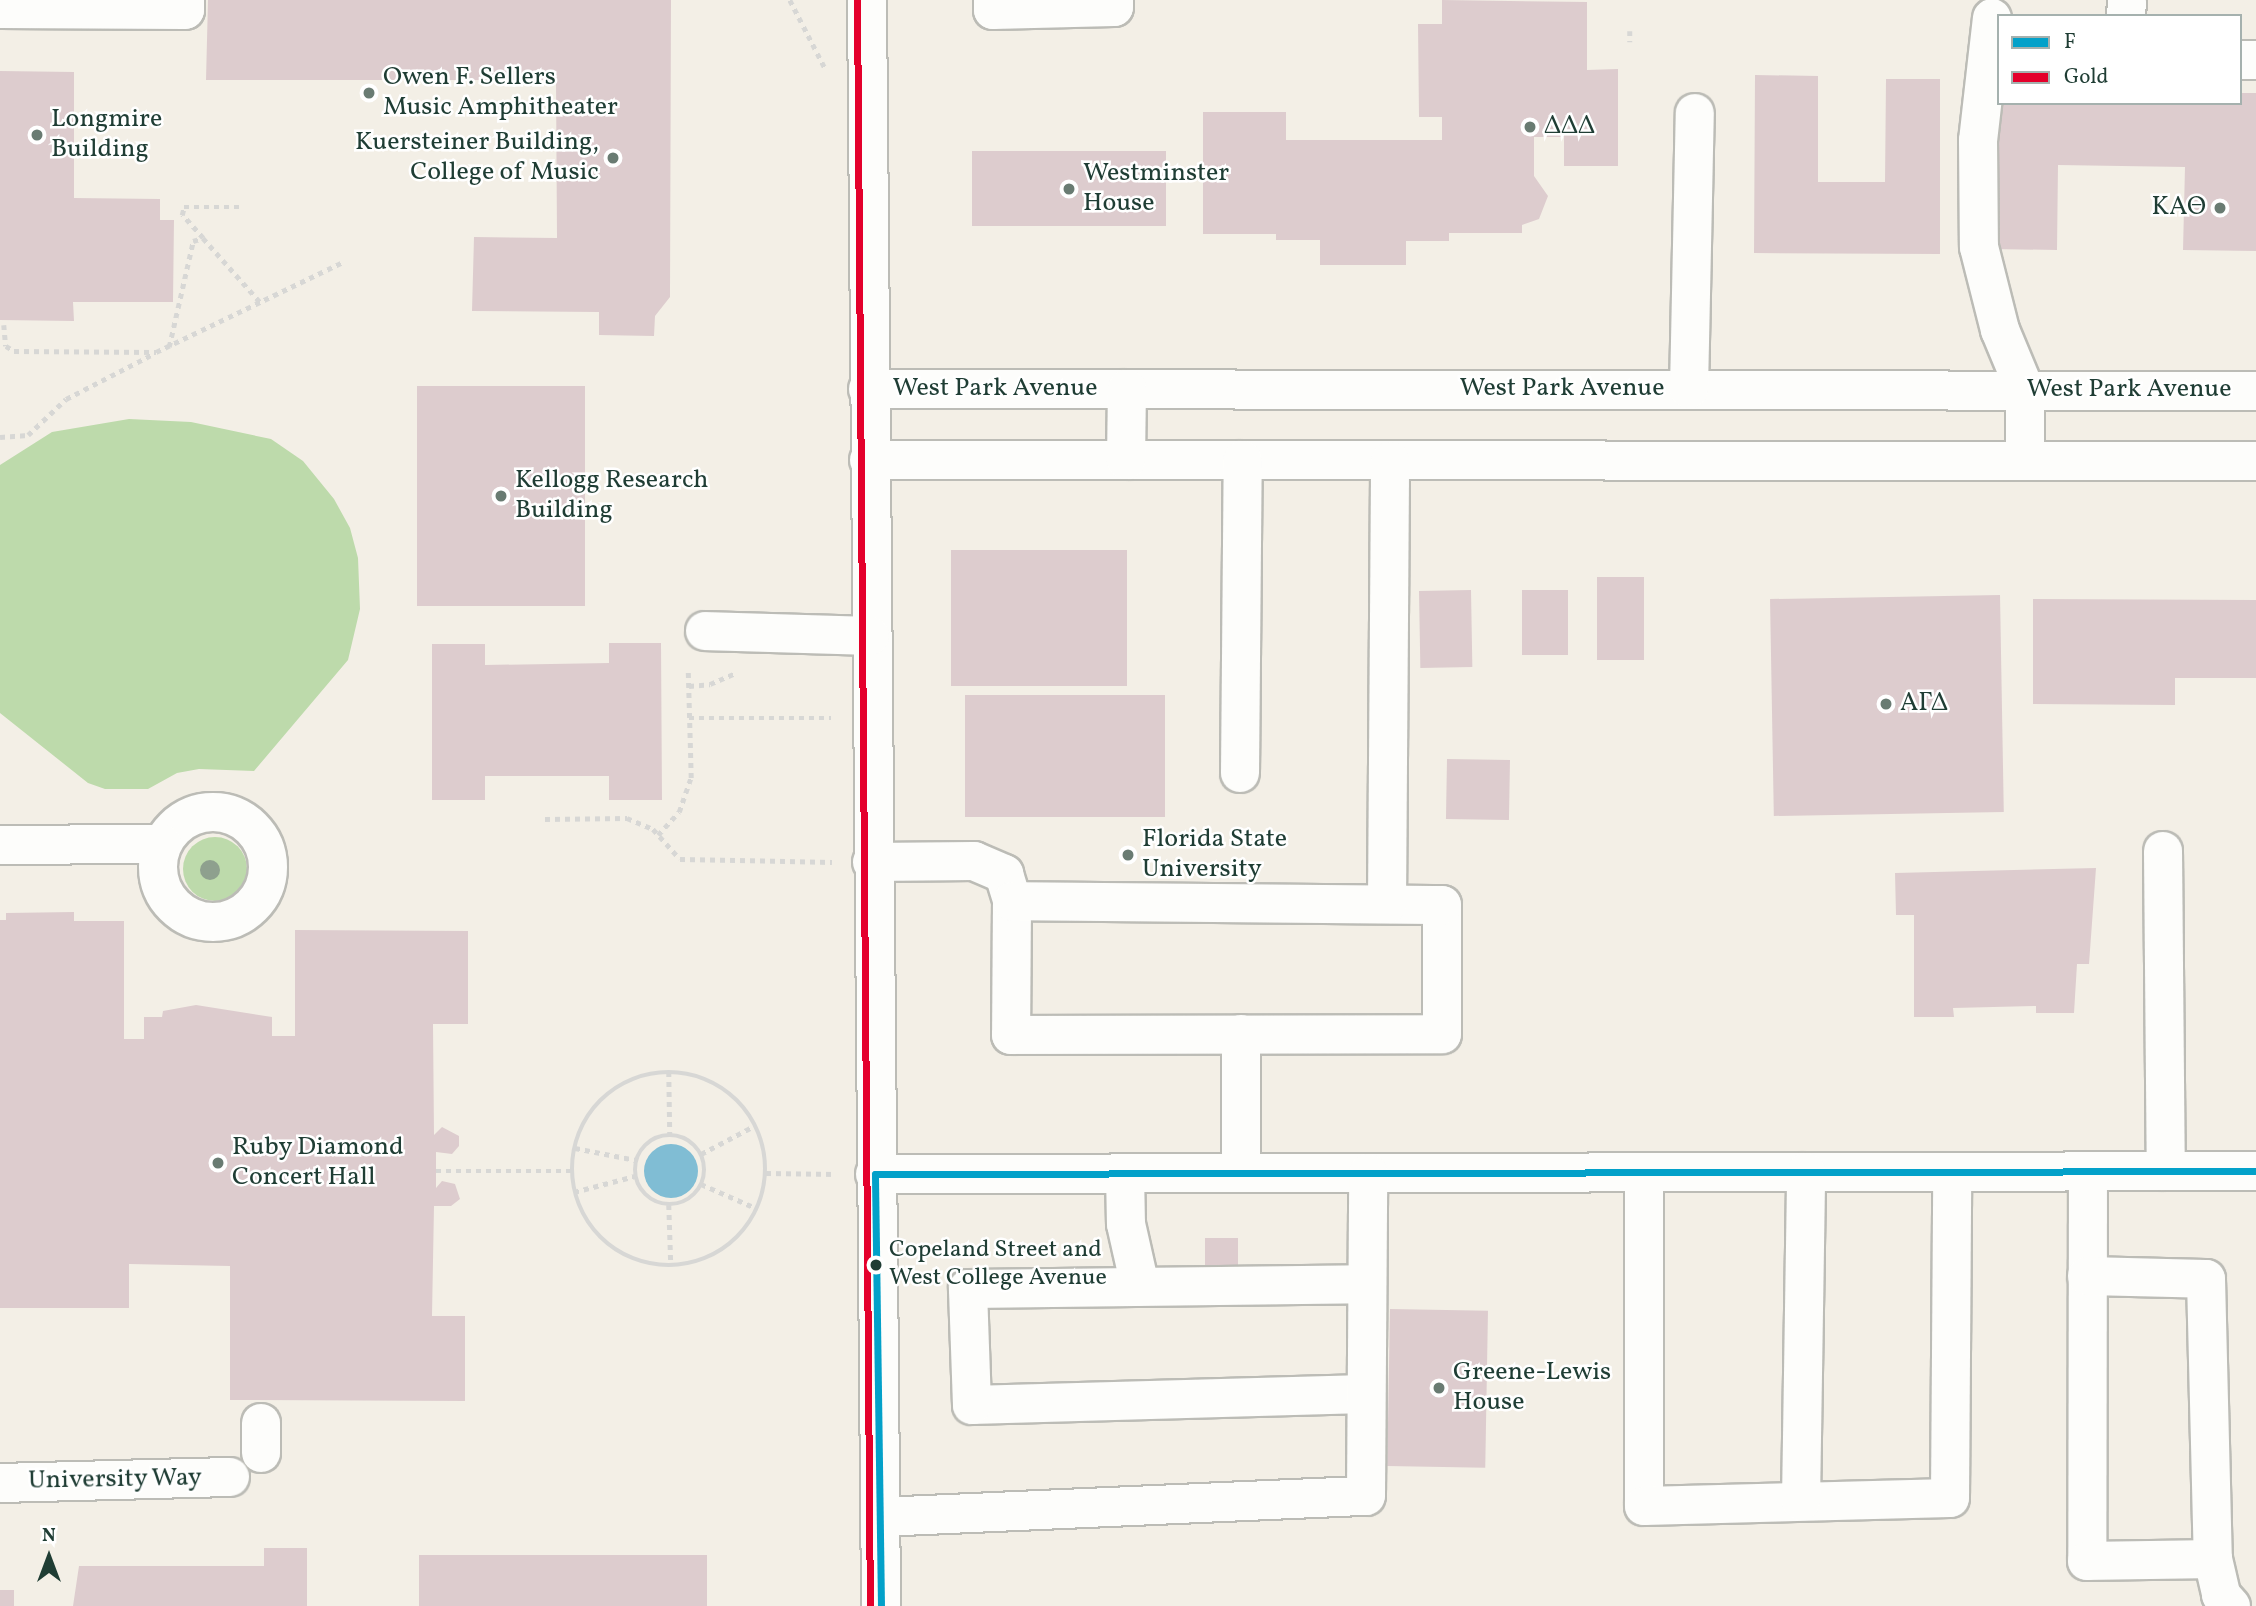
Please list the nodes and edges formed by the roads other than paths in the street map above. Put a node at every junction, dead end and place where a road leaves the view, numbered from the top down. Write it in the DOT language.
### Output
graph roads {
  1 [pos="185,0"];
  2 [pos="867,0"];
  3 [pos="993,0"];
  4 [pos="1114,0"];
  5 [pos="79,5"];
  6 [pos="0,9"];
  7 [pos="1995,12"];
  8 [pos="1695,113"];
  9 [pos="867,388"];
  10 [pos="1127,388"];
  11 [pos="1689,389"];
  12 [pos="2025,390"];
  13 [pos="2256,391"];
  14 [pos="869,460"];
  15 [pos="1126,460"];
  16 [pos="1243,460"];
  17 [pos="1390,461"];
  18 [pos="2025,461"];
  19 [pos="2256,461"];
  20 [pos="870,636"];
  21 [pos="697,645"];
  22 [pos="1240,773"];
  23 [pos="162,844"];
  24 [pos="0,845"];
  25 [pos="2163,851"];
  26 [pos="872,862"];
  27 [pos="1012,901"];
  28 [pos="1387,904"];
  29 [pos="1241,1034"];
  30 [pos="2088,1171"];
  31 [pos="2166,1171"];
  32 [pos="2256,1171"];
  33 [pos="1807,1172"];
  34 [pos="1952,1172"];
  35 [pos="1125,1173"];
  36 [pos="1241,1173"];
  37 [pos="1368,1173"];
  38 [pos="1644,1173"];
  39 [pos="875,1174"];
  40 [pos="2088,1276"];
  41 [pos="1366,1284"];
  42 [pos="1140,1286"];
  43 [pos="1364,1394"];
  44 [pos="230,1477"];
  45 [pos="0,1483"];
  46 [pos="1801,1501"];
  47 [pos="880,1517"];
  48 [pos="2213,1559"];
  49 [pos="881,1606"];
  50 [pos="2231,1606"];
  1 -- 5 [label="street"];
  2 -- 9 [label="street"];
  3 -- 4 [label="street"];
  5 -- 6 [label="street"];
  7 -- 12 [label="street"];
  8 -- 11 [label="street"];
  9 -- 10 [label="street, West Park Avenue"];
  9 -- 14 [label="street"];
  10 -- 11 [label="street, West Park Avenue"];
  10 -- 15 [label="street"];
  11 -- 12 [label="street, West Park Avenue"];
  12 -- 13 [label="street, West Park Avenue"];
  12 -- 18 [label="street"];
  14 -- 15 [label="street"];
  14 -- 20 [label="street"];
  15 -- 16 [label="street"];
  16 -- 17 [label="street"];
  16 -- 22 [label="street"];
  17 -- 18 [label="street"];
  17 -- 28 [label="street"];
  18 -- 19 [label="street"];
  20 -- 21 [label="street"];
  20 -- 26 [label="street"];
  23 -- 24 [label="street"];
  25 -- 31 [label="street"];
  26 -- 27 [label="street"];
  26 -- 39 [label="street"];
  27 -- 28 [label="street"];
  27 -- 29 [label="street"];
  28 -- 29 [label="street"];
  29 -- 36 [label="street"];
  30 -- 31 [label="street"];
  30 -- 34 [label="street"];
  30 -- 40 [label="street"];
  31 -- 32 [label="street"];
  33 -- 34 [label="street"];
  33 -- 38 [label="street"];
  33 -- 46 [label="street"];
  34 -- 46 [label="street"];
  35 -- 36 [label="street"];
  35 -- 39 [label="street"];
  35 -- 42 [label="street"];
  36 -- 37 [label="street"];
  37 -- 38 [label="street"];
  37 -- 41 [label="street"];
  38 -- 46 [label="street"];
  39 -- 47 [label="street"];
  40 -- 48 [label="street"];
  40 -- 48 [label="street"];
  41 -- 42 [label="street"];
  41 -- 43 [label="street"];
  42 -- 43 [label="street"];
  43 -- 47 [label="street"];
  44 -- 45 [label="street, University Way"];
  47 -- 49 [label="street"];
  48 -- 50 [label="street"];
}
